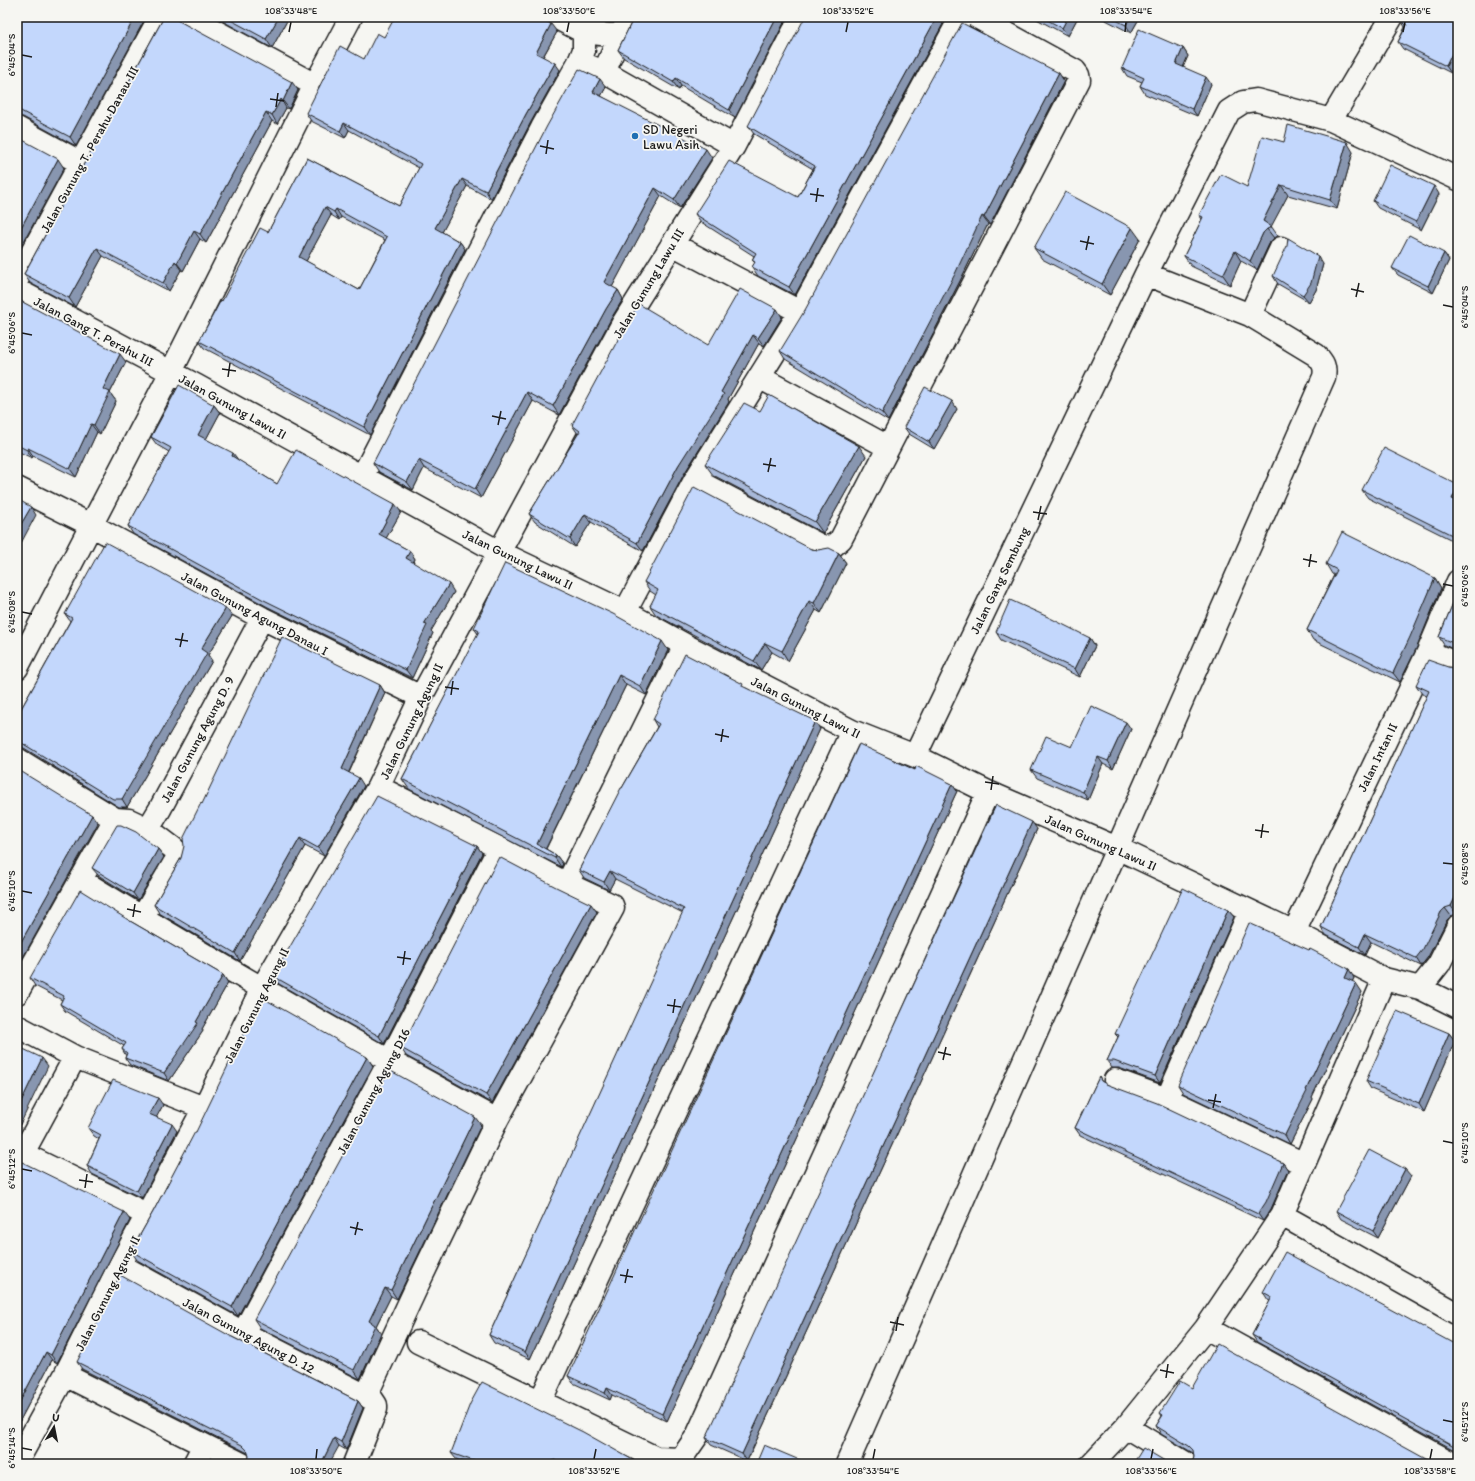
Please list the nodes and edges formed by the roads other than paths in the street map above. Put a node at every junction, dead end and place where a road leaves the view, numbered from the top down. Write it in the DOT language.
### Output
graph roads {
  1 [pos="160,17"];
  2 [pos="189,17"];
  3 [pos="351,17"];
  4 [pos="555,17"];
  5 [pos="801,17"];
  6 [pos="961,17"];
  7 [pos="977,17"];
  8 [pos="1392,17"];
  9 [pos="626,26"];
  10 [pos="584,32"];
  11 [pos="579,62"];
  12 [pos="604,72"];
  13 [pos="315,85"];
  14 [pos="1331,120"];
  15 [pos="17,128"];
  16 [pos="734,146"];
  17 [pos="80,163"];
  18 [pos="1458,179"];
  19 [pos="672,244"];
  20 [pos="1281,248"];
  21 [pos="1146,274"];
  22 [pos="17,280"];
  23 [pos="17,290"];
  24 [pos="800,312"];
  25 [pos="1250,315"];
  26 [pos="171,372"];
  27 [pos="759,377"];
  28 [pos="888,447"];
  29 [pos="362,477"];
  30 [pos="695,480"];
  31 [pos="17,488"];
  32 [pos="91,525"];
  33 [pos="499,552"];
  34 [pos="1458,581"];
  35 [pos="625,612"];
  36 [pos="262,618"];
  37 [pos="685,645"];
  38 [pos="1428,652"];
  39 [pos="1458,664"];
  40 [pos="17,668"];
  41 [pos="421,697"];
  42 [pos="852,731"];
  43 [pos="914,756"];
  44 [pos="17,759"];
  45 [pos="378,787"];
  46 [pos="988,792"];
  47 [pos="115,819"];
  48 [pos="148,829"];
  49 [pos="499,848"];
  50 [pos="1118,848"];
  51 [pos="81,880"];
  52 [pos="567,884"];
  53 [pos="1250,911"];
  54 [pos="142,918"];
  55 [pos="1458,926"];
  56 [pos="1294,932"];
  57 [pos="1384,978"];
  58 [pos="262,988"];
  59 [pos="1420,988"];
  60 [pos="17,993"];
  61 [pos="1458,1007"];
  62 [pos="17,1026"];
  63 [pos="75,1057"];
  64 [pos="389,1062"];
  65 [pos="1115,1080"];
  66 [pos="1167,1099"];
  67 [pos="204,1108"];
  68 [pos="497,1120"];
  69 [pos="20,1159"];
  70 [pos="1304,1164"];
  71 [pos="148,1215"];
  72 [pos="1282,1215"];
  73 [pos="120,1265"];
  74 [pos="1458,1314"];
  75 [pos="1206,1328"];
  76 [pos="243,1333"];
  77 [pos="418,1342"];
  78 [pos="65,1375"];
  79 [pos="371,1400"];
  80 [pos="540,1402"];
  81 [pos="1126,1427"];
  82 [pos="204,1445"];
  83 [pos="17,1462"];
  84 [pos="194,1464"];
  85 [pos="242,1464"];
  86 [pos="354,1464"];
  87 [pos="847,1464"];
  88 [pos="1091,1464"];
  89 [pos="1187,1464"];
  90 [pos="1454,1464"];
  1 -- 17 [label="street, Jalan Gunung T. Perahu Danau III"];
  2 -- 13 [label="street"];
  3 -- 13 [label="street"];
  4 -- 10 [label="street"];
  5 -- 16 [label="street, Jalan Gunung Lawu III"];
  6 -- 24 [label="street"];
  7 -- 28 [label="street"];
  8 -- 14 [label="street"];
  9 -- 10 [label="street"];
  9 -- 12 [label="street"];
  10 -- 11 [label="street"];
  11 -- 12 [label="street"];
  11 -- 29 [label="street"];
  12 -- 16 [label="street"];
  13 -- 26 [label="street"];
  14 -- 18 [label="street, Jalan Gang Sembung"];
  14 -- 21 [label="street, Jalan Gang Sembung"];
  15 -- 17 [label="street"];
  16 -- 19 [label="street, Jalan Gunung Lawu III"];
  17 -- 22 [label="street, Jalan Gunung T. Perahu Danau III"];
  19 -- 24 [label="street"];
  19 -- 33 [label="street, Jalan Gunung Lawu III"];
  20 -- 25 [label="street"];
  21 -- 25 [label="street"];
  21 -- 43 [label="street, Jalan Gang Sembung"];
  23 -- 26 [label="street, Jalan Gang T. Perahu III"];
  24 -- 27 [label="street"];
  25 -- 50 [label="street"];
  26 -- 29 [label="street, Jalan Gunung Lawu II"];
  26 -- 32 [label="street"];
  27 -- 28 [label="street"];
  27 -- 30 [label="street"];
  28 -- 30 [label="street"];
  29 -- 33 [label="street, Jalan Gunung Lawu II"];
  30 -- 35 [label="street"];
  31 -- 32 [label="street, Jalan Gunung Agung Danau I"];
  32 -- 36 [label="street, Jalan Gunung Agung Danau I"];
  32 -- 40 [label="street"];
  33 -- 35 [label="street, Jalan Gunung Lawu II"];
  33 -- 41 [label="street, Jalan Gunung Agung II"];
  34 -- 38 [label="street, Jalan Intan II"];
  35 -- 37 [label="street, Jalan Gunung Lawu II"];
  36 -- 41 [label="street, Jalan Gunung Agung Danau I"];
  36 -- 48 [label="street, Jalan Gunung Agung D. 9"];
  37 -- 42 [label="street, Jalan Gunung Lawu II"];
  37 -- 52 [label="street"];
  38 -- 39 [label="street"];
  38 -- 56 [label="street, Jalan Intan II"];
  41 -- 45 [label="street, Jalan Gunung Agung II"];
  42 -- 43 [label="street, Jalan Gunung Lawu II"];
  42 -- 80 [label="street"];
  43 -- 46 [label="street, Jalan Gunung Lawu II"];
  44 -- 47 [label="street"];
  45 -- 49 [label="street"];
  45 -- 58 [label="street, Jalan Gunung Agung II"];
  46 -- 50 [label="street, Jalan Gunung Lawu II"];
  46 -- 80 [label="street"];
  47 -- 48 [label="street"];
  47 -- 51 [label="street"];
  48 -- 54 [label="street"];
  49 -- 52 [label="street"];
  49 -- 64 [label="street, Jalan Gunung Agung D16"];
  50 -- 53 [label="street, Jalan Gunung Lawu II"];
  50 -- 87 [label="street"];
  51 -- 54 [label="street"];
  51 -- 60 [label="street"];
  52 -- 68 [label="street"];
  53 -- 56 [label="street, Jalan Gunung Lawu II"];
  53 -- 66 [label="street"];
  54 -- 58 [label="street"];
  55 -- 59 [label="street"];
  56 -- 57 [label="street, Jalan Gunung Lawu II"];
  57 -- 59 [label="street, Jalan Gunung Lawu II"];
  57 -- 70 [label="street"];
  58 -- 64 [label="street"];
  58 -- 67 [label="street, Jalan Gunung Agung II"];
  59 -- 61 [label="street, Jalan Gunung Lawu II"];
  62 -- 63 [label="street"];
  63 -- 67 [label="street"];
  63 -- 69 [label="street"];
  64 -- 68 [label="street"];
  64 -- 76 [label="street, Jalan Gunung Agung D16"];
  65 -- 66 [label="street"];
  66 -- 70 [label="street"];
  67 -- 71 [label="street, Jalan Gunung Agung II"];
  68 -- 79 [label="street"];
  69 -- 71 [label="street"];
  70 -- 72 [label="street"];
  71 -- 73 [label="street, Jalan Gunung Agung II"];
  72 -- 74 [label="street"];
  72 -- 75 [label="street"];
  73 -- 76 [label="street, Jalan Gunung Agung D. 12"];
  73 -- 78 [label="street, Jalan Gunung Agung II"];
  75 -- 81 [label="street"];
  75 -- 90 [label="street"];
  76 -- 79 [label="street, Jalan Gunung Agung D. 12"];
  77 -- 80 [label="street"];
  78 -- 82 [label="street"];
  78 -- 83 [label="street, Jalan Gunung Agung II"];
  79 -- 86 [label="street"];
  81 -- 88 [label="street"];
  81 -- 89 [label="street"];
  82 -- 84 [label="street"];
  82 -- 85 [label="street"];
}
